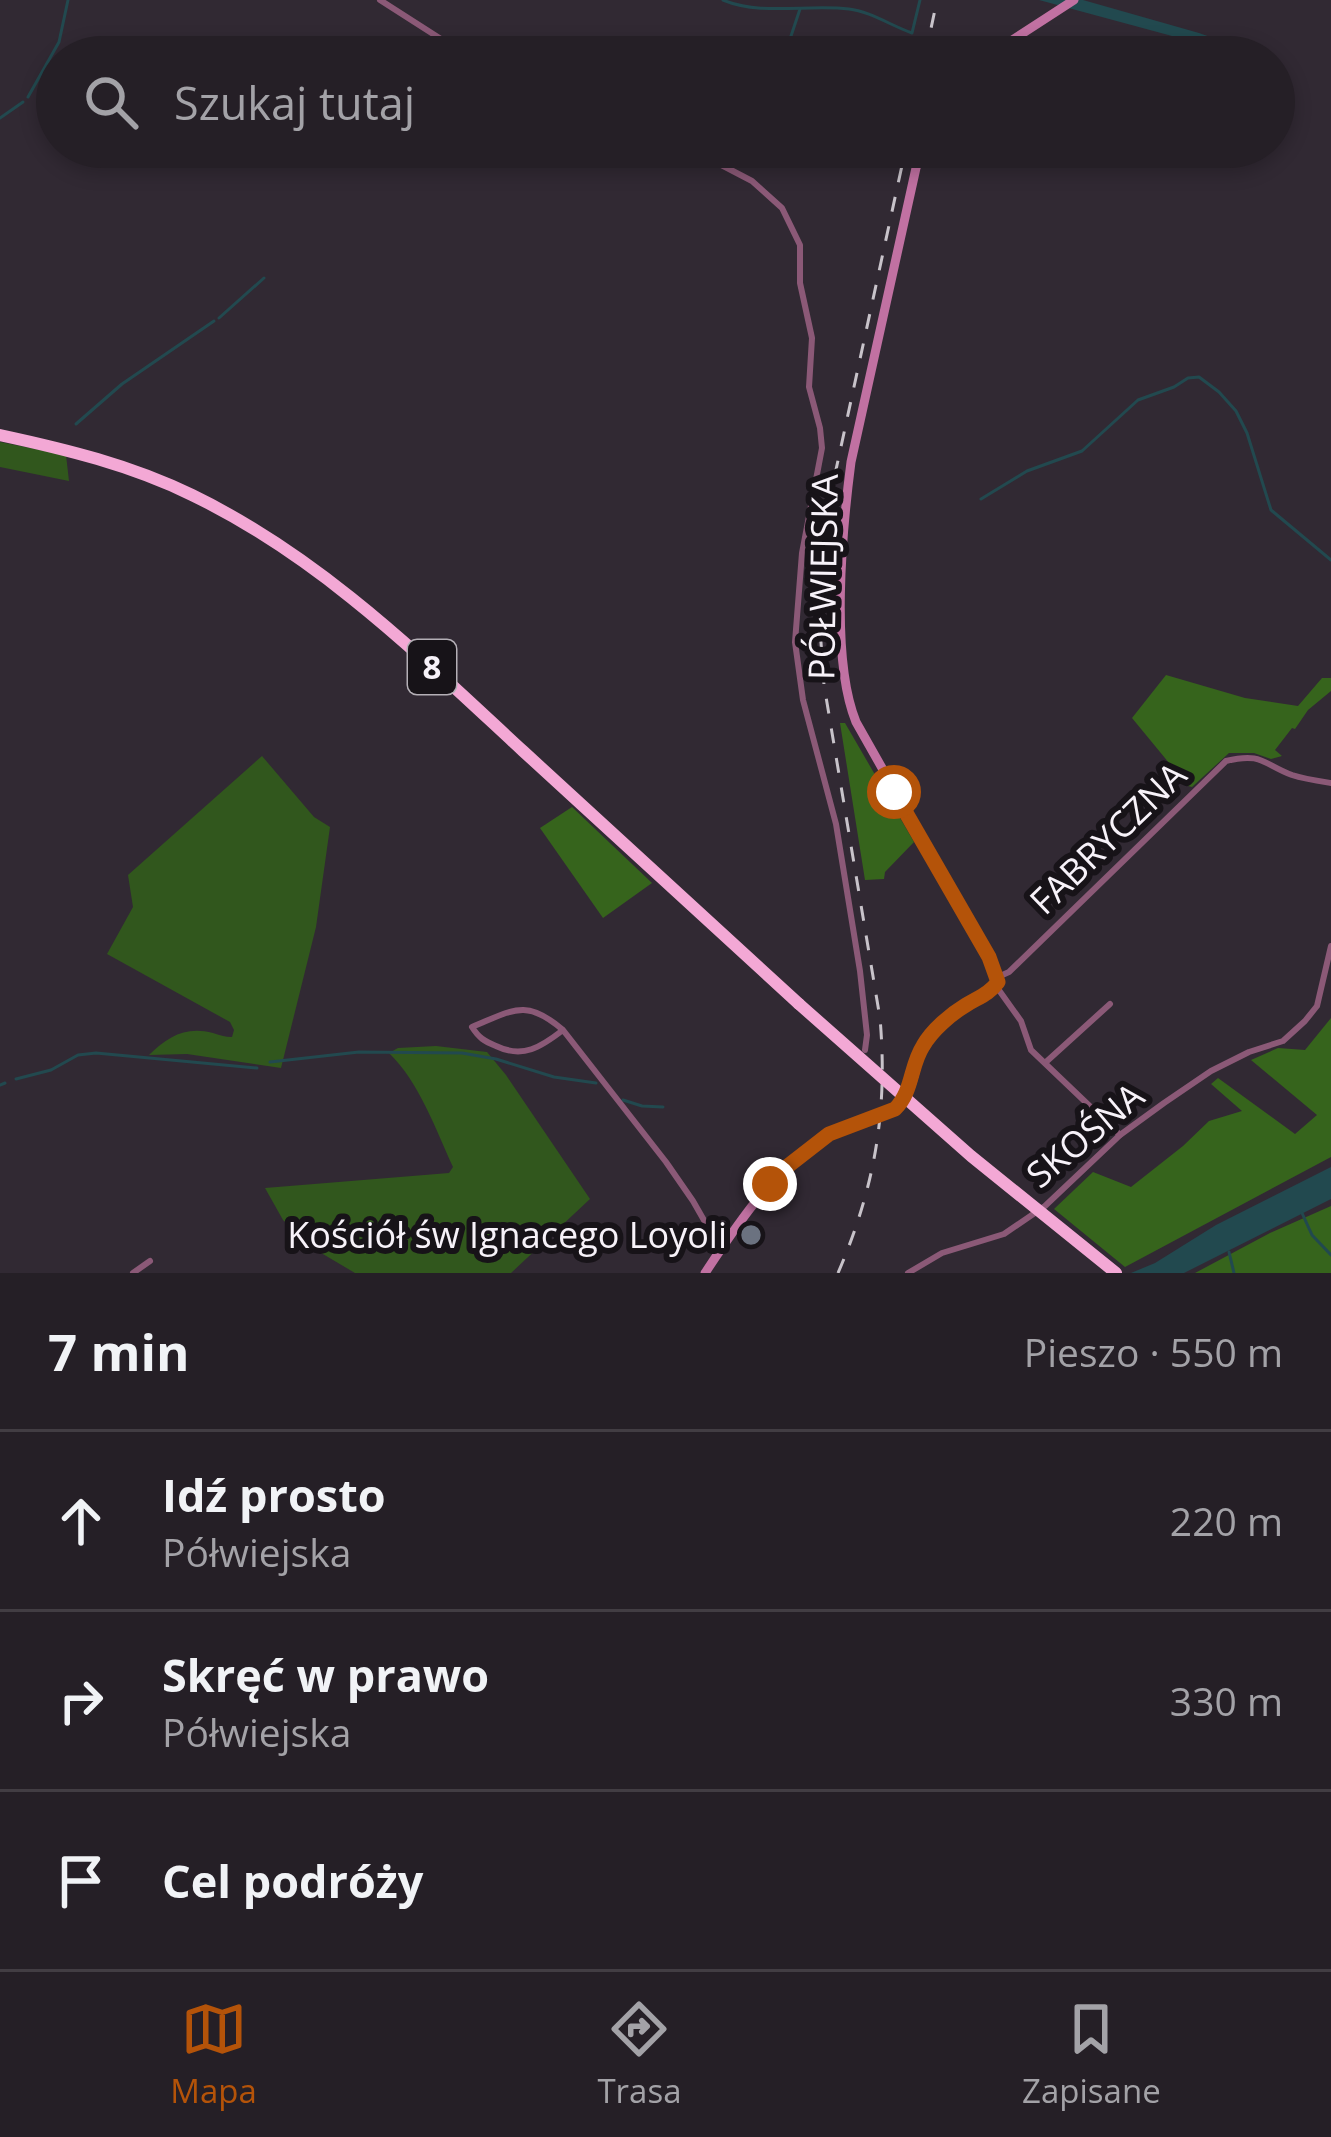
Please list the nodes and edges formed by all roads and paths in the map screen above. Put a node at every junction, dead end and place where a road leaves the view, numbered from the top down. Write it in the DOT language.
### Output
graph roads {
  1 [pos="380,0"];
  2 [pos="1074,0"];
  3 [pos="436,36"];
  4 [pos="1018,36"];
  5 [pos="725,168"];
  6 [pos="916,168"];
  7 [pos="0,435"];
  8 [pos="1331,783"];
  9 [pos="1331,946"];
  10 [pos="997,981"];
  11 [pos="1110,1004"];
  12 [pos="563,1030"];
  13 [pos="866,1050"];
  14 [pos="1046,1063"];
  15 [pos="1120,1135"];
  16 [pos="721,1250"];
  17 [pos="150,1262"];
  18 [pos="134,1273"];
  19 [pos="706,1273"];
  20 [pos="908,1273"];
  21 [pos="1116,1273"];
  1 -- 3 [label="street"];
  2 -- 4 [label="street"];
  5 -- 13 [label="street"];
  6 -- 10 [label="street, PÓŁWIEJSKA"];
  7 -- 21 [label="highway, 8, bridge"];
  8 -- 10 [label="street, FABRYCZNA"];
  9 -- 15 [label="street, SKOŚNA"];
  10 -- 14 [label="street"];
  10 -- 16 [label="street"];
  11 -- 14 [label="street"];
  12 -- 12 [label="street"];
  12 -- 16 [label="street"];
  14 -- 15 [label="street"];
  15 -- 20 [label="street, SKOŚNA"];
  16 -- 19 [label="street"];
  17 -- 18 [label="street"];
}
